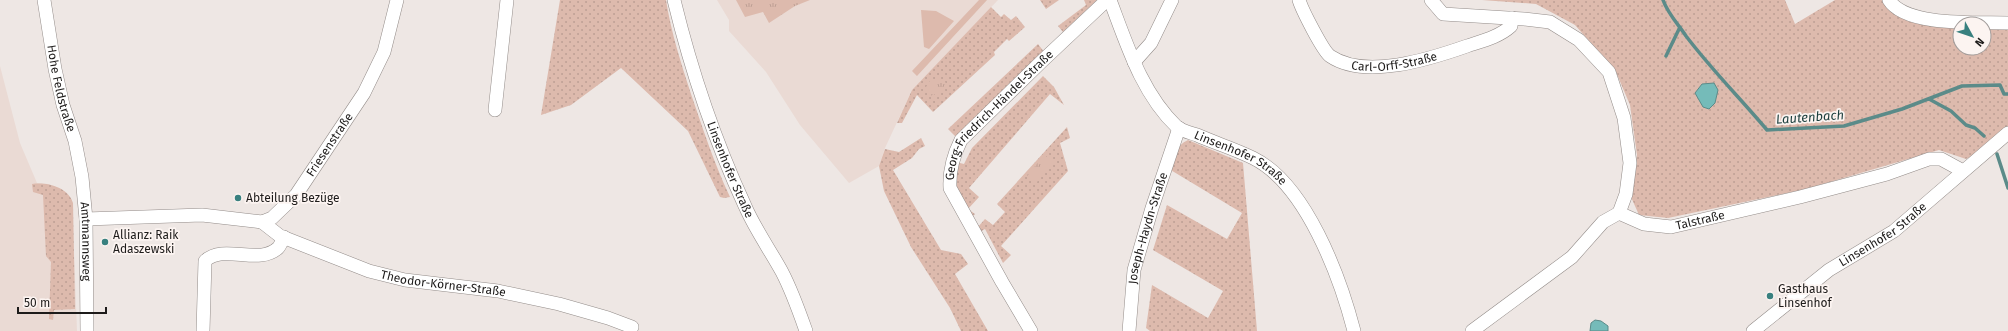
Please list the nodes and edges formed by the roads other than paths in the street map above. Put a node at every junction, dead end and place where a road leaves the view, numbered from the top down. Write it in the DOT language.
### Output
graph roads {
  1 [pos="44,0"];
  2 [pos="397,0"];
  3 [pos="507,0"];
  4 [pos="674,0"];
  5 [pos="1109,0"];
  6 [pos="1172,0"];
  7 [pos="1299,0"];
  8 [pos="1431,0"];
  9 [pos="1889,0"];
  10 [pos="1512,18"];
  11 [pos="2008,24"];
  12 [pos="1134,62"];
  13 [pos="495,110"];
  14 [pos="1179,128"];
  15 [pos="2008,133"];
  16 [pos="1963,171"];
  17 [pos="82,177"];
  18 [pos="1619,213"];
  19 [pos="86,219"];
  20 [pos="262,222"];
  21 [pos="284,237"];
  22 [pos="632,327"];
  23 [pos="88,331"];
  24 [pos="204,331"];
  25 [pos="806,331"];
  26 [pos="1031,331"];
  27 [pos="1129,331"];
  28 [pos="1354,331"];
  29 [pos="1472,331"];
  30 [pos="1753,331"];
  1 -- 17 [label="street, Hohe Feldstraße"];
  2 -- 20 [label="street, Friesenstraße"];
  3 -- 13 [label="street"];
  4 -- 25 [label="street, Linsenhofer Straße"];
  5 -- 12 [label="street, Linsenhofer Straße"];
  5 -- 26 [label="street, Georg-Friedrich-Händel-Straße"];
  6 -- 12 [label="street"];
  7 -- 10 [label="street, Carl-Orff-Straße"];
  8 -- 10 [label="street"];
  9 -- 11 [label="street"];
  10 -- 18 [label="street"];
  12 -- 14 [label="street, Linsenhofer Straße"];
  14 -- 27 [label="street, Joseph-Haydn-Straße"];
  14 -- 28 [label="street, Linsenhofer Straße"];
  15 -- 16 [label="street, Linsenhofer Straße"];
  16 -- 18 [label="street, Talstraße"];
  16 -- 30 [label="street, Linsenhofer Straße"];
  17 -- 19 [label="street, Amtmannsweg"];
  18 -- 29 [label="street"];
  19 -- 20 [label="street"];
  19 -- 23 [label="street, Amtmannsweg"];
  20 -- 21 [label="street, Theodor-Körner-Straße"];
  21 -- 22 [label="street, Theodor-Körner-Straße"];
  21 -- 24 [label="street"];
}
